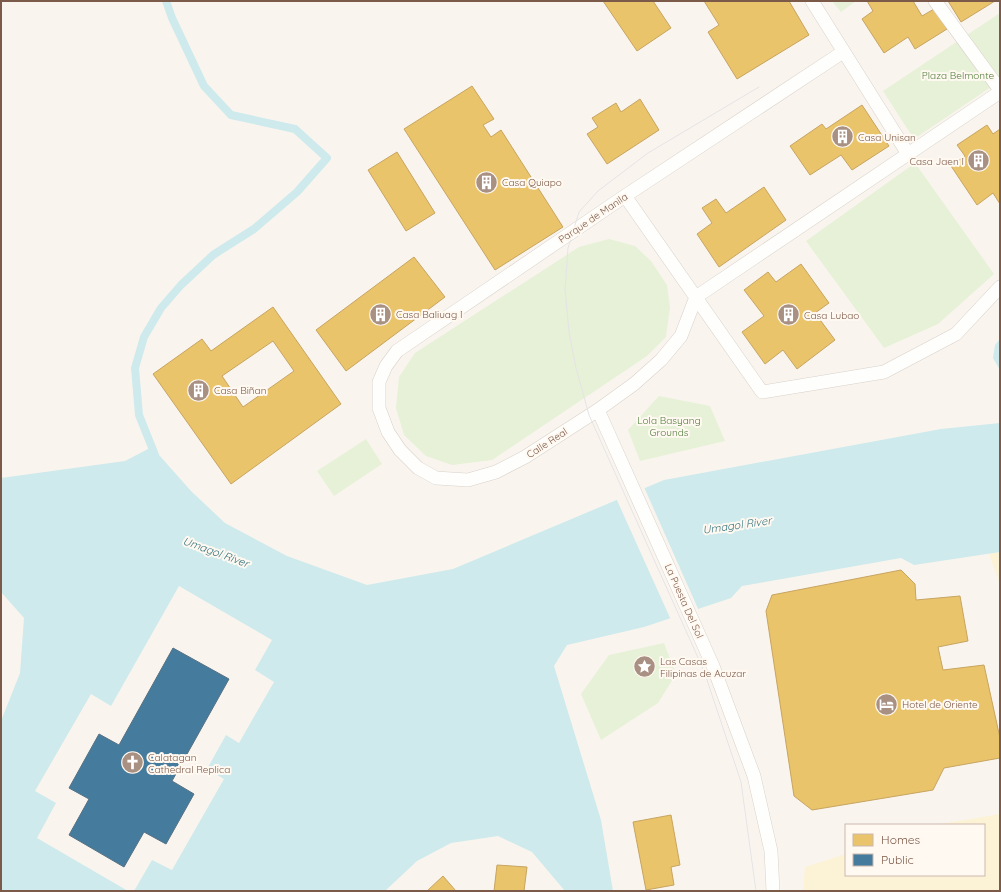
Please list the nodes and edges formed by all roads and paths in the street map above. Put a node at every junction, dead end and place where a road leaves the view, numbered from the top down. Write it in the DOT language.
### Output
graph roads {
  1 [pos="812,1"];
  2 [pos="935,1"];
  3 [pos="843,52"];
  4 [pos="1000,91"];
  5 [pos="908,154"];
  6 [pos="626,196"];
  7 [pos="1000,287"];
  8 [pos="696,297"];
  9 [pos="379,408"];
  10 [pos="598,410"];
  11 [pos="773,891"];
  1 -- 3 [label="lane"];
  2 -- 4 [label="lane"];
  3 -- 5 [label="lane"];
  3 -- 6 [label="lane, Parque de Manila"];
  4 -- 5 [label="lane"];
  5 -- 8 [label="lane"];
  6 -- 8 [label="lane"];
  6 -- 9 [label="lane, Parque de Manila"];
  7 -- 8 [label="lane"];
  8 -- 10 [label="lane, Calle Real"];
  9 -- 10 [label="lane, Calle Real"];
  10 -- 11 [label="lane, La Puesta Del Sol"];
}
